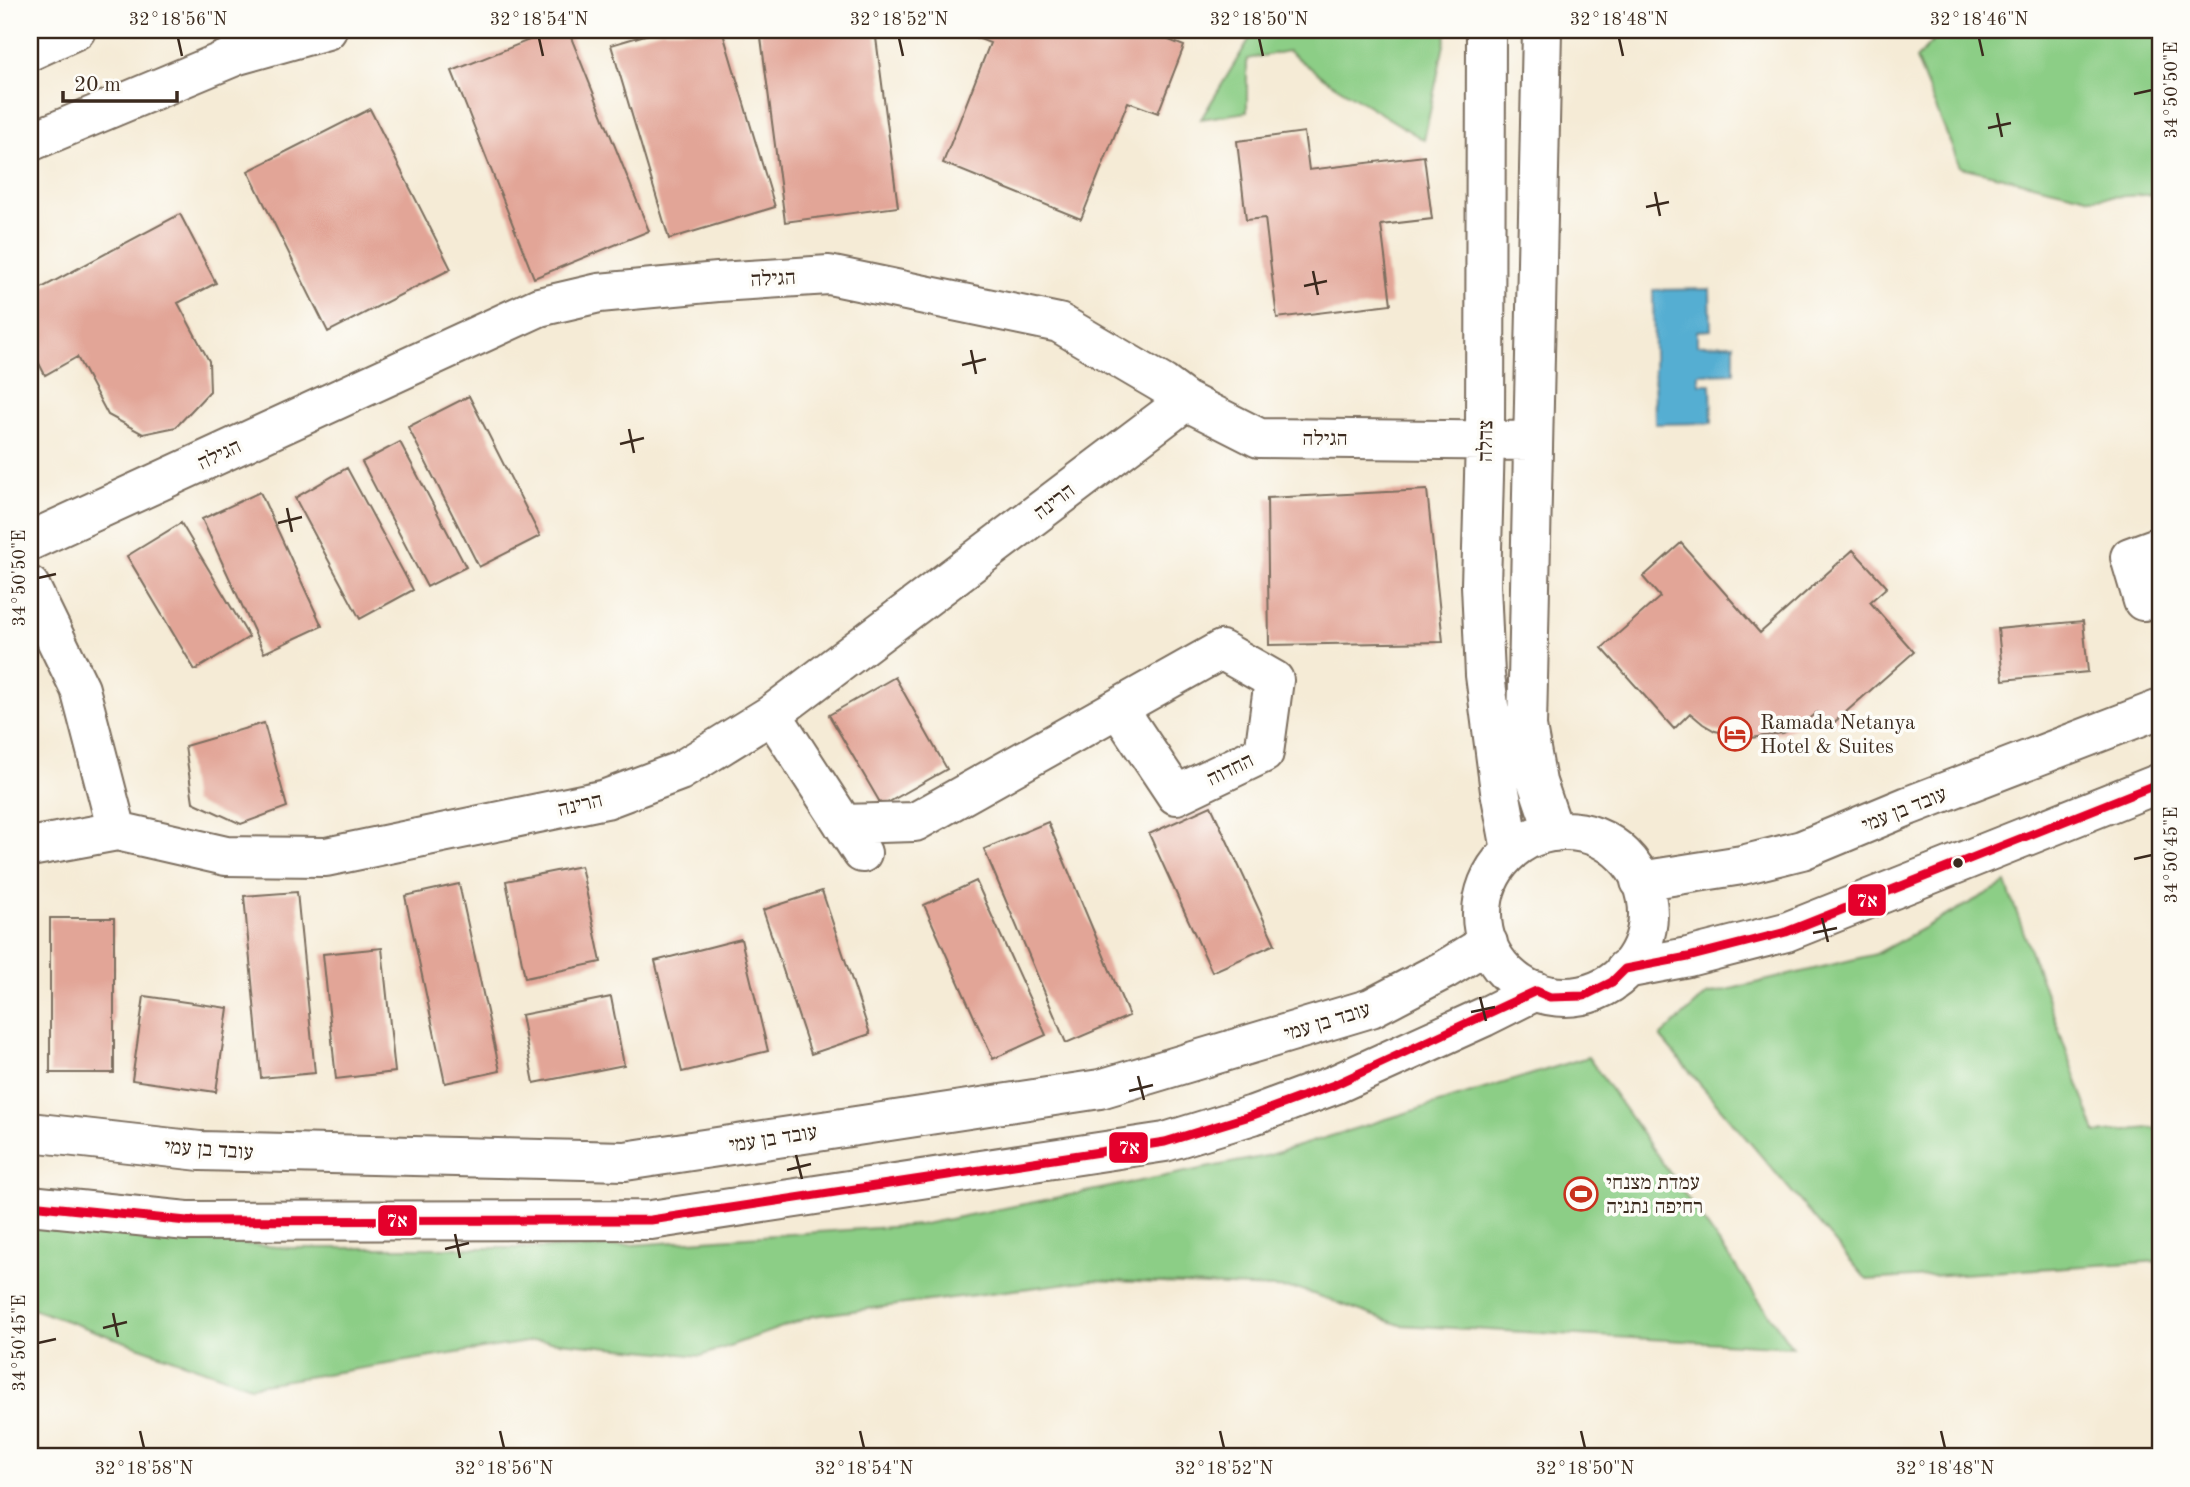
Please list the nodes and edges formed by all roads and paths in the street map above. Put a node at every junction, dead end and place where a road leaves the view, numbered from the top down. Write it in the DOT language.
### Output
graph roads {
  1 [pos="76,30"];
  2 [pos="327,30"];
  3 [pos="1486,30"];
  4 [pos="1542,30"];
  5 [pos="30,51"];
  6 [pos="30,142"];
  7 [pos="1186,401"];
  8 [pos="1485,440"];
  9 [pos="1533,441"];
  10 [pos="30,541"];
  11 [pos="2160,546"];
  12 [pos="30,586"];
  13 [pos="2160,594"];
  14 [pos="1118,708"];
  15 [pos="2160,709"];
  16 [pos="772,714"];
  17 [pos="2160,783"];
  18 [pos="117,831"];
  19 [pos="1554,832"];
  20 [pos="30,847"];
  21 [pos="1511,850"];
  22 [pos="1640,881"];
  23 [pos="1488,943"];
  24 [pos="1625,969"];
  25 [pos="1536,991"];
  26 [pos="30,1132"];
  27 [pos="30,1205"];
  1 -- 5 [label="street"];
  2 -- 6 [label="street"];
  3 -- 8 [label="street, צהלה"];
  4 -- 9 [label="street"];
  7 -- 8 [label="street, הגילה"];
  7 -- 10 [label="street, הגילה"];
  7 -- 16 [label="street, הרינה"];
  8 -- 9 [label="street, הגילה"];
  8 -- 21 [label="street, צהלה"];
  9 -- 19 [label="street"];
  11 -- 13 [label="street"];
  12 -- 18 [label="street"];
  14 -- 16 [label="street"];
  15 -- 22 [label="street, עובד בן עמי"];
  16 -- 18 [label="street, הרינה"];
  17 -- 24 [label="street"];
  18 -- 20 [label="street"];
  19 -- 21 [label="street"];
  19 -- 22 [label="street"];
  21 -- 23 [label="street"];
  22 -- 24 [label="street"];
  23 -- 25 [label="street"];
  23 -- 26 [label="street, עובד בן עמי"];
  24 -- 25 [label="street"];
  25 -- 27 [label="street"];
}
